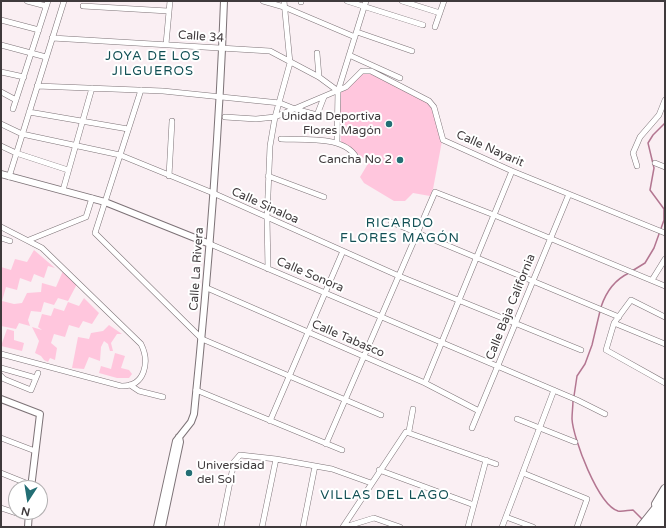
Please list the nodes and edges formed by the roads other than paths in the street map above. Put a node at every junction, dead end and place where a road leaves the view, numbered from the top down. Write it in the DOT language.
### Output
graph roads {
  1 [pos="27,1"];
  2 [pos="64,1"];
  3 [pos="170,1"];
  4 [pos="224,1"];
  5 [pos="263,1"];
  6 [pos="284,1"];
  7 [pos="346,1"];
  8 [pos="402,1"];
  9 [pos="444,1"];
  10 [pos="97,3"];
  11 [pos="47,4"];
  12 [pos="365,4"];
  13 [pos="83,6"];
  14 [pos="284,7"];
  15 [pos="168,11"];
  16 [pos="440,13"];
  17 [pos="1,20"];
  18 [pos="423,25"];
  19 [pos="435,27"];
  20 [pos="39,30"];
  21 [pos="356,34"];
  22 [pos="52,38"];
  23 [pos="166,44"];
  24 [pos="1,46"];
  25 [pos="222,48"];
  26 [pos="412,51"];
  27 [pos="31,53"];
  28 [pos="317,53"];
  29 [pos="349,55"];
  30 [pos="46,57"];
  31 [pos="290,63"];
  32 [pos="1,72"];
  33 [pos="24,77"];
  34 [pos="318,77"];
  35 [pos="400,78"];
  36 [pos="37,86"];
  37 [pos="92,88"];
  38 [pos="141,90"];
  39 [pos="338,91"];
  40 [pos="1,92"];
  41 [pos="220,97"];
  42 [pos="324,97"];
  43 [pos="16,100"];
  44 [pos="665,100"];
  45 [pos="280,103"];
  46 [pos="13,109"];
  47 [pos="295,109"];
  48 [pos="29,112"];
  49 [pos="225,117"];
  50 [pos="275,117"];
  51 [pos="82,121"];
  52 [pos="172,121"];
  53 [pos="1,124"];
  54 [pos="128,129"];
  55 [pos="22,134"];
  56 [pos="281,139"];
  57 [pos="337,142"];
  58 [pos="1,146"];
  59 [pos="75,146"];
  60 [pos="16,153"];
  61 [pos="120,155"];
  62 [pos="358,161"];
  63 [pos="655,164"];
  64 [pos="637,166"];
  65 [pos="665,167"];
  66 [pos="68,170"];
  67 [pos="512,170"];
  68 [pos="1,174"];
  69 [pos="169,176"];
  70 [pos="268,176"];
  71 [pos="9,177"];
  72 [pos="62,190"];
  73 [pos="213,193"];
  74 [pos="569,194"];
  75 [pos="324,197"];
  76 [pos="92,198"];
  77 [pos="105,202"];
  78 [pos="494,215"];
  79 [pos="267,218"];
  80 [pos="391,222"];
  81 [pos="1,227"];
  82 [pos="662,231"];
  83 [pos="418,233"];
  84 [pos="550,238"];
  85 [pos="2,239"];
  86 [pos="29,240"];
  87 [pos="10,241"];
  88 [pos="210,244"];
  89 [pos="342,251"];
  90 [pos="476,257"];
  91 [pos="665,259"];
  92 [pos="268,269"];
  93 [pos="399,276"];
  94 [pos="652,280"];
  95 [pos="533,281"];
  96 [pos="665,286"];
  97 [pos="207,288"];
  98 [pos="324,293"];
  99 [pos="458,301"];
  100 [pos="381,317"];
  101 [pos="619,317"];
  102 [pos="665,317"];
  103 [pos="614,323"];
  104 [pos="515,324"];
  105 [pos="308,332"];
  106 [pos="202,339"];
  107 [pos="441,342"];
  108 [pos="665,344"];
  109 [pos="581,350"];
  110 [pos="1,354"];
  111 [pos="364,356"];
  112 [pos="497,366"];
  113 [pos="1,368"];
  114 [pos="1,376"];
  115 [pos="289,376"];
  116 [pos="425,383"];
  117 [pos="665,383"];
  118 [pos="130,386"];
  119 [pos="196,390"];
  120 [pos="554,390"];
  121 [pos="162,397"];
  122 [pos="1,399"];
  123 [pos="345,400"];
  124 [pos="413,409"];
  125 [pos="479,410"];
  126 [pos="604,414"];
  127 [pos="381,415"];
  128 [pos="517,419"];
  129 [pos="270,421"];
  130 [pos="472,428"];
  131 [pos="540,428"];
  132 [pos="409,431"];
  133 [pos="1,438"];
  134 [pos="575,442"];
  135 [pos="326,444"];
  136 [pos="176,449"];
  137 [pos="342,450"];
  138 [pos="35,451"];
  139 [pos="276,459"];
  140 [pos="486,460"];
  141 [pos="496,464"];
  142 [pos="315,466"];
  143 [pos="380,470"];
  144 [pos="1,473"];
  145 [pos="523,473"];
  146 [pos="17,480"];
  147 [pos="32,480"];
  148 [pos="371,483"];
  149 [pos="665,489"];
  150 [pos="665,497"];
  151 [pos="474,505"];
  152 [pos="665,509"];
  153 [pos="506,517"];
  154 [pos="665,519"];
  155 [pos="651,524"];
  156 [pos="639,526"];
  157 [pos="157,527"];
  158 [pos="162,527"];
  159 [pos="221,527"];
  160 [pos="262,527"];
  161 [pos="303,527"];
  162 [pos="344,527"];
  163 [pos="400,527"];
  164 [pos="468,527"];
  165 [pos="502,527"];
  166 [pos="533,527"];
  167 [pos="576,527"];
  1 -- 11 [label="street"];
  2 -- 22 [label="street"];
  3 -- 15 [label="street"];
  4 -- 25 [label="street, Calle La Rivera"];
  5 -- 14 [label="street"];
  6 -- 14 [label="street"];
  7 -- 12 [label="street"];
  8 -- 16 [label="street"];
  9 -- 16 [label="street"];
  10 -- 13 [label="street"];
  10 -- 15 [label="street"];
  11 -- 20 [label="street"];
  12 -- 18 [label="street"];
  12 -- 21 [label="street"];
  14 -- 21 [label="street"];
  14 -- 31 [label="street"];
  15 -- 23 [label="street"];
  16 -- 19 [label="street"];
  17 -- 20 [label="street"];
  20 -- 27 [label="street"];
  21 -- 26 [label="street"];
  21 -- 29 [label="street"];
  22 -- 23 [label="street, Calle 34"];
  22 -- 30 [label="street"];
  23 -- 25 [label="street, Calle 34"];
  24 -- 27 [label="street"];
  25 -- 31 [label="street, Calle 34"];
  25 -- 41 [label="street, Calle La Rivera"];
  27 -- 30 [label="street"];
  27 -- 33 [label="street"];
  28 -- 34 [label="street"];
  29 -- 35 [label="street"];
  29 -- 39 [label="street"];
  30 -- 36 [label="street"];
  31 -- 34 [label="street, Calle 34"];
  31 -- 45 [label="street"];
  32 -- 33 [label="street"];
  33 -- 43 [label="street"];
  34 -- 39 [label="street, Calle 34"];
  36 -- 37 [label="street"];
  36 -- 48 [label="street"];
  37 -- 38 [label="street"];
  37 -- 51 [label="street"];
  38 -- 41 [label="street"];
  38 -- 54 [label="street"];
  39 -- 42 [label="street, Calle Nayarit"];
  39 -- 57 [label="street"];
  39 -- 67 [label="street, Calle Nayarit"];
  40 -- 43 [label="street"];
  41 -- 45 [label="street"];
  41 -- 73 [label="street, Calle La Rivera"];
  42 -- 47 [label="street, Calle Nayarit"];
  42 -- 47 [label="street"];
  43 -- 46 [label="street"];
  44 -- 64 [label="street"];
  45 -- 47 [label="street"];
  45 -- 50 [label="street"];
  47 -- 50 [label="street, Calle Nayarit"];
  48 -- 51 [label="street"];
  48 -- 55 [label="street"];
  49 -- 50 [label="street, Calle Nayarit"];
  50 -- 70 [label="street"];
  51 -- 54 [label="street"];
  51 -- 59 [label="street"];
  52 -- 69 [label="street"];
  53 -- 55 [label="street, Calle Sinaloa"];
  54 -- 61 [label="street"];
  55 -- 59 [label="street, Calle Sinaloa"];
  55 -- 60 [label="street"];
  56 -- 57 [label="street"];
  57 -- 62 [label="street"];
  58 -- 60 [label="street"];
  59 -- 61 [label="street, Calle Sinaloa"];
  59 -- 66 [label="street"];
  60 -- 66 [label="street"];
  60 -- 71 [label="street"];
  61 -- 69 [label="street, Calle Sinaloa"];
  61 -- 77 [label="street"];
  63 -- 65 [label="street"];
  66 -- 72 [label="street"];
  67 -- 74 [label="street, Calle Nayarit"];
  67 -- 78 [label="street"];
  68 -- 71 [label="street, Calle Sonora"];
  69 -- 73 [label="street, Calle Sinaloa"];
  70 -- 75 [label="street"];
  70 -- 79 [label="street"];
  71 -- 72 [label="street, Calle Sonora"];
  72 -- 76 [label="street, Calle Sonora"];
  73 -- 79 [label="street, Calle Sinaloa"];
  73 -- 88 [label="street, Calle La Rivera"];
  74 -- 82 [label="street, Calle Nayarit"];
  74 -- 84 [label="street, Calle Baja California"];
  76 -- 77 [label="street, Calle Sonora"];
  76 -- 86 [label="street"];
  77 -- 88 [label="street, Calle Sonora"];
  77 -- 106 [label="street"];
  78 -- 83 [label="street"];
  78 -- 84 [label="street"];
  78 -- 90 [label="street"];
  79 -- 89 [label="street, Calle Sinaloa"];
  79 -- 92 [label="street"];
  80 -- 83 [label="street"];
  81 -- 86 [label="street"];
  83 -- 90 [label="street"];
  83 -- 93 [label="street"];
  84 -- 94 [label="street"];
  84 -- 95 [label="street, Calle Baja California"];
  85 -- 87 [label="street"];
  86 -- 118 [label="street"];
  88 -- 92 [label="street, Calle Sonora"];
  88 -- 97 [label="street, Calle La Rivera"];
  89 -- 93 [label="street, Calle Sinaloa"];
  89 -- 98 [label="street"];
  90 -- 95 [label="street"];
  90 -- 99 [label="street"];
  91 -- 94 [label="street"];
  92 -- 98 [label="street, Calle Sonora"];
  93 -- 99 [label="street, Calle Sinaloa"];
  93 -- 100 [label="street"];
  94 -- 96 [label="street"];
  95 -- 101 [label="street"];
  95 -- 104 [label="street, Calle Baja California"];
  97 -- 105 [label="street, Calle Tabasco"];
  97 -- 106 [label="street, Calle La Rivera"];
  98 -- 100 [label="street, Calle Sonora"];
  98 -- 105 [label="street"];
  99 -- 104 [label="street, Calle Sinaloa"];
  99 -- 107 [label="street"];
  100 -- 107 [label="street, Calle Sonora"];
  100 -- 111 [label="street"];
  101 -- 102 [label="street"];
  101 -- 103 [label="street"];
  103 -- 108 [label="street"];
  103 -- 117 [label="street"];
  104 -- 109 [label="street, Calle Sinaloa"];
  104 -- 112 [label="street, Calle Baja California"];
  105 -- 111 [label="street, Calle Tabasco"];
  105 -- 115 [label="street"];
  106 -- 115 [label="street"];
  106 -- 119 [label="street, Calle La Rivera"];
  107 -- 112 [label="street, Calle Sonora"];
  107 -- 116 [label="street"];
  110 -- 118 [label="street"];
  111 -- 116 [label="street, Calle Tabasco"];
  111 -- 123 [label="street"];
  112 -- 120 [label="street, Calle Sonora"];
  112 -- 125 [label="street, Calle Baja California"];
  113 -- 114 [label="street"];
  115 -- 123 [label="street"];
  115 -- 129 [label="street"];
  116 -- 125 [label="street, Calle Tabasco"];
  118 -- 121 [label="street"];
  119 -- 129 [label="street"];
  119 -- 136 [label="street, Calle La Rivera"];
  120 -- 126 [label="street, Calle Sonora"];
  120 -- 131 [label="street"];
  122 -- 138 [label="street"];
  123 -- 127 [label="street"];
  123 -- 135 [label="street"];
  124 -- 132 [label="street"];
  125 -- 130 [label="street, Calle Baja California"];
  128 -- 131 [label="street"];
  129 -- 135 [label="street"];
  131 -- 134 [label="street"];
  131 -- 145 [label="street"];
  132 -- 140 [label="street"];
  132 -- 143 [label="street"];
  133 -- 138 [label="street"];
  135 -- 137 [label="street"];
  136 -- 157 [label="street, Calle La Rivera"];
  136 -- 158 [label="street, Calle La Rivera"];
  138 -- 147 [label="street"];
  139 -- 142 [label="street"];
  139 -- 159 [label="street"];
  139 -- 160 [label="street"];
  140 -- 141 [label="street"];
  140 -- 151 [label="street"];
  142 -- 148 [label="street"];
  142 -- 161 [label="street"];
  143 -- 148 [label="street"];
  143 -- 151 [label="street"];
  144 -- 146 [label="street"];
  145 -- 153 [label="street"];
  145 -- 167 [label="street"];
  148 -- 162 [label="street"];
  149 -- 155 [label="main road"];
  150 -- 155 [label="main road"];
  151 -- 164 [label="street"];
  152 -- 155 [label="main road"];
  153 -- 165 [label="street"];
  153 -- 166 [label="street"];
  154 -- 155 [label="main road"];
  155 -- 156 [label="main road"];
  162 -- 163 [label="street"];
}
